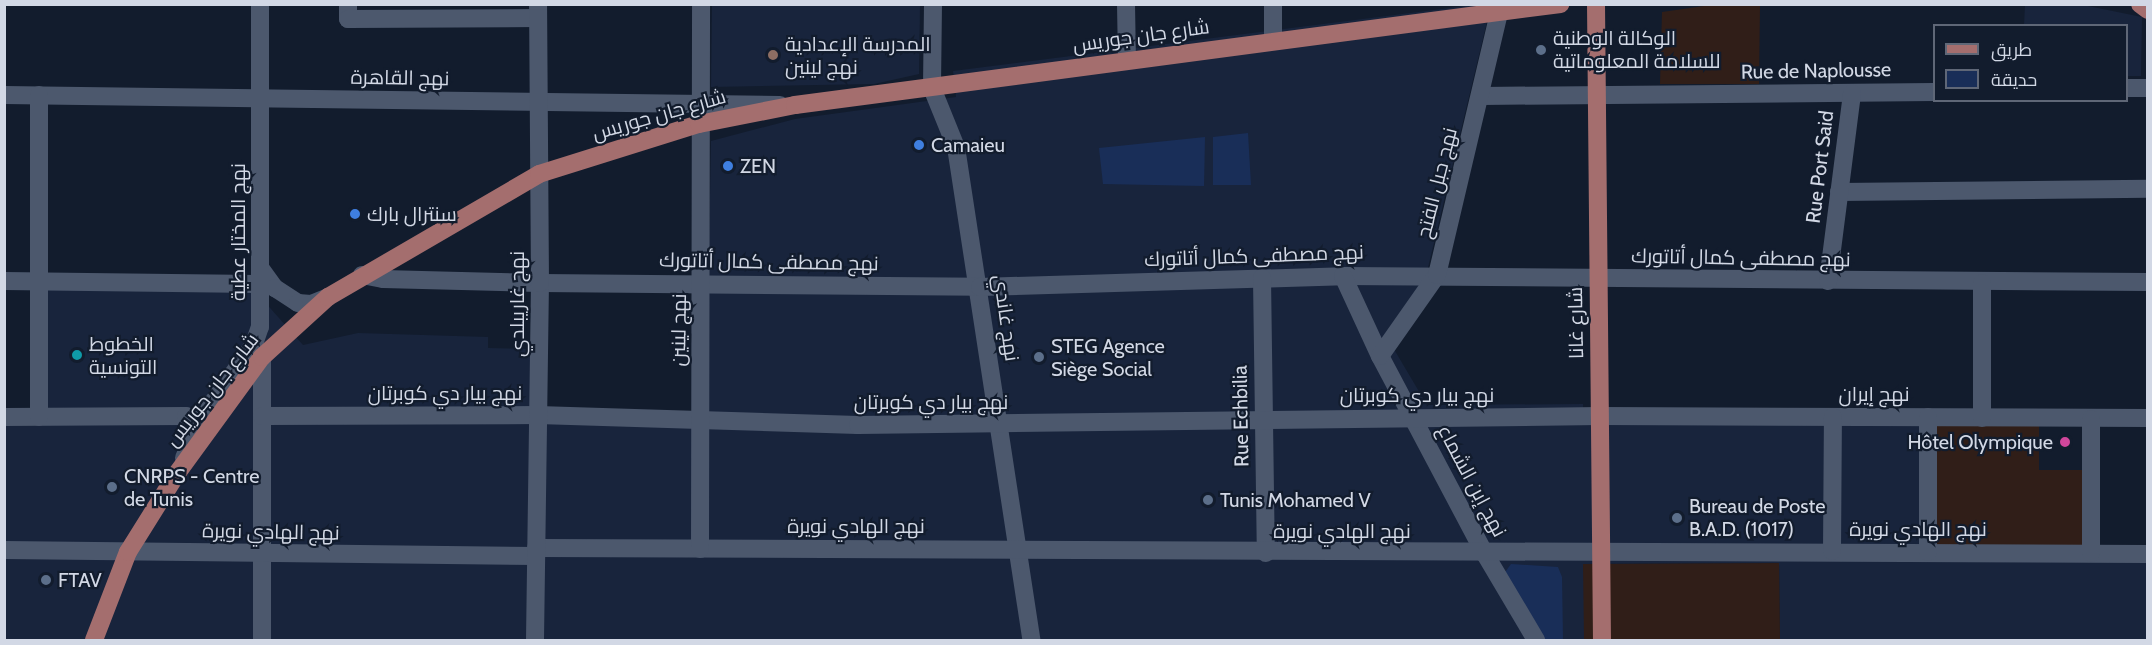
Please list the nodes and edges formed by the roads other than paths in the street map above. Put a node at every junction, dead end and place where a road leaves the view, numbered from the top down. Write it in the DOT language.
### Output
graph roads {
  1 [pos="260,4"];
  2 [pos="348,4"];
  3 [pos="701,4"];
  4 [pos="933,4"];
  5 [pos="1126,4"];
  6 [pos="1273,4"];
  7 [pos="1560,4"];
  8 [pos="1596,4"];
  9 [pos="2140,4"];
  10 [pos="1501,8"];
  11 [pos="2148,10"];
  12 [pos="538,11"];
  13 [pos="402,12"];
  14 [pos="1273,41"];
  15 [pos="1127,60"];
  16 [pos="932,88"];
  17 [pos="2128,88"];
  18 [pos="2148,88"];
  19 [pos="1933,92"];
  20 [pos="1852,94"];
  21 [pos="4,95"];
  22 [pos="39,95"];
  23 [pos="260,96"];
  24 [pos="1482,96"];
  25 [pos="1597,96"];
  26 [pos="538,102"];
  27 [pos="700,102"];
  28 [pos="795,105"];
  29 [pos="699,124"];
  30 [pos="539,174"];
  31 [pos="2148,189"];
  32 [pos="1839,192"];
  33 [pos="362,275"];
  34 [pos="1437,275"];
  35 [pos="260,276"];
  36 [pos="1343,276"];
  37 [pos="1262,278"];
  38 [pos="1598,279"];
  39 [pos="4,281"];
  40 [pos="39,281"];
  41 [pos="1828,281"];
  42 [pos="2148,282"];
  43 [pos="540,283"];
  44 [pos="1982,283"];
  45 [pos="702,284"];
  46 [pos="980,287"];
  47 [pos="328,297"];
  48 [pos="1380,356"];
  49 [pos="262,357"];
  50 [pos="538,415"];
  51 [pos="262,416"];
  52 [pos="1600,416"];
  53 [pos="4,417"];
  54 [pos="39,417"];
  55 [pos="1833,417"];
  56 [pos="1928,417"];
  57 [pos="1264,418"];
  58 [pos="1413,418"];
  59 [pos="1982,418"];
  60 [pos="2148,418"];
  61 [pos="2091,419"];
  62 [pos="700,420"];
  63 [pos="199,422"];
  64 [pos="996,424"];
  65 [pos="178,472"];
  66 [pos="700,549"];
  67 [pos="4,550"];
  68 [pos="1016,550"];
  69 [pos="1601,551"];
  70 [pos="1832,551"];
  71 [pos="128,552"];
  72 [pos="536,552"];
  73 [pos="1928,552"];
  74 [pos="1266,553"];
  75 [pos="2091,553"];
  76 [pos="264,554"];
  77 [pos="1485,554"];
  78 [pos="2148,554"];
  79 [pos="94,640"];
  80 [pos="262,640"];
  81 [pos="535,640"];
  82 [pos="1031,640"];
  83 [pos="1536,640"];
  84 [pos="1602,640"];
  1 -- 23 [label="street, نهج المختار عطية"];
  2 -- 13 [label="street"];
  3 -- 27 [label="street, نهج لينين"];
  4 -- 16 [label="street, نهج غاندي"];
  5 -- 15 [label="street"];
  6 -- 14 [label="street"];
  7 -- 10 [label="main road, شارع جان جوريس"];
  8 -- 25 [label="main road, شارع غانا"];
  9 -- 11 [label="main road"];
  10 -- 14 [label="main road, شارع جان جوريس"];
  10 -- 24 [label="street, نهج جبل الفتح"];
  12 -- 13 [label="street"];
  12 -- 26 [label="street, نهج غاريبلدي"];
  14 -- 15 [label="main road, شارع جان جوريس"];
  15 -- 16 [label="main road, شارع جان جوريس"];
  16 -- 28 [label="main road, شارع جان جوريس"];
  16 -- 46 [label="street, نهج غاندي"];
  17 -- 18 [label="street"];
  19 -- 20 [label="street, Rue de Naplousse"];
  20 -- 25 [label="street, Rue de Naplousse"];
  20 -- 32 [label="street, Rue Port Said"];
  21 -- 22 [label="street, نهج القاهرة"];
  22 -- 23 [label="street, نهج القاهرة"];
  22 -- 40 [label="street"];
  23 -- 26 [label="street, نهج القاهرة"];
  23 -- 35 [label="street, نهج المختار عطية"];
  24 -- 25 [label="street, Rue de Naplousse"];
  24 -- 34 [label="street, نهج جبل الفتح"];
  25 -- 38 [label="main road, شارع غانا"];
  26 -- 27 [label="street, نهج القاهرة"];
  26 -- 30 [label="street, نهج غاريبلدي"];
  27 -- 28 [label="street, نهج القاهرة"];
  27 -- 29 [label="street, نهج لينين"];
  28 -- 29 [label="main road, شارع جان جوريس"];
  29 -- 30 [label="main road, شارع جان جوريس"];
  29 -- 45 [label="street, نهج لينين"];
  30 -- 33 [label="main road, شارع جان جوريس"];
  30 -- 43 [label="street, نهج غاريبلدي"];
  31 -- 32 [label="street"];
  32 -- 41 [label="street, Rue Port Said"];
  33 -- 43 [label="street, نهج مصطفى كمال أتاتورك"];
  33 -- 47 [label="main road, شارع جان جوريس"];
  34 -- 36 [label="street, نهج مصطفى كمال أتاتورك"];
  34 -- 38 [label="street, نهج مصطفى كمال أتاتورك"];
  34 -- 48 [label="street, نهج جبل الفتح"];
  35 -- 40 [label="street"];
  35 -- 47 [label="street"];
  35 -- 63 [label="street, نهج المختار عطية"];
  36 -- 37 [label="street, نهج مصطفى كمال أتاتورك"];
  36 -- 48 [label="street, نهج إبن الشماع"];
  37 -- 46 [label="street, نهج مصطفى كمال أتاتورك"];
  37 -- 57 [label="street, Rue Echbilia"];
  38 -- 41 [label="street, نهج مصطفى كمال أتاتورك"];
  38 -- 52 [label="main road, شارع غانا"];
  39 -- 40 [label="street"];
  40 -- 54 [label="street"];
  41 -- 44 [label="street, نهج مصطفى كمال أتاتورك"];
  42 -- 44 [label="street, نهج مصطفى كمال أتاتورك"];
  43 -- 45 [label="street, نهج مصطفى كمال أتاتورك"];
  43 -- 50 [label="street, نهج غاريبلدي"];
  44 -- 59 [label="street"];
  45 -- 46 [label="street, نهج مصطفى كمال أتاتورك"];
  45 -- 62 [label="street, نهج لينين"];
  46 -- 64 [label="street, نهج غاندي"];
  47 -- 49 [label="main road, شارع جان جوريس"];
  48 -- 58 [label="street, نهج إبن الشماع"];
  49 -- 51 [label="street"];
  49 -- 65 [label="main road, شارع جان جوريس"];
  50 -- 51 [label="street, نهج بيار دي كوبرتان"];
  50 -- 62 [label="street, نهج بيار دي كوبرتان"];
  50 -- 72 [label="street, نهج غاريبلدي"];
  51 -- 76 [label="street"];
  52 -- 55 [label="street, نهج إيران"];
  52 -- 58 [label="street, نهج بيار دي كوبرتان"];
  52 -- 69 [label="main road, شارع غانا"];
  53 -- 54 [label="street"];
  54 -- 63 [label="street"];
  55 -- 56 [label="street, نهج إيران"];
  55 -- 70 [label="street"];
  56 -- 59 [label="street, نهج إيران"];
  56 -- 73 [label="street"];
  57 -- 58 [label="street, نهج بيار دي كوبرتان"];
  57 -- 64 [label="street, نهج بيار دي كوبرتان"];
  57 -- 74 [label="street, Rue Echbilia"];
  58 -- 77 [label="street, نهج إبن الشماع"];
  59 -- 61 [label="street, نهج إيران"];
  60 -- 61 [label="street, نهج إيران"];
  61 -- 75 [label="street"];
  62 -- 64 [label="street, نهج بيار دي كوبرتان"];
  62 -- 66 [label="street, نهج لينين"];
  63 -- 65 [label="street, نهج المختار عطية"];
  64 -- 68 [label="street, نهج غاندي"];
  65 -- 71 [label="main road, شارع جان جوريس"];
  66 -- 68 [label="street, نهج الهادي نويرة"];
  66 -- 72 [label="street, نهج الهادي نويرة"];
  67 -- 71 [label="street, نهج الهادي نويرة"];
  68 -- 74 [label="street, نهج الهادي نويرة"];
  68 -- 82 [label="street, نهج غاندي"];
  69 -- 70 [label="street, نهج الهادي نويرة"];
  69 -- 77 [label="street, نهج الهادي نويرة"];
  69 -- 84 [label="main road, شارع غانا"];
  70 -- 73 [label="street, نهج الهادي نويرة"];
  71 -- 76 [label="street, نهج الهادي نويرة"];
  71 -- 79 [label="main road, شارع جان جوريس"];
  72 -- 76 [label="street, نهج الهادي نويرة"];
  72 -- 81 [label="street, نهج غاريبلدي"];
  73 -- 75 [label="street, نهج الهادي نويرة"];
  74 -- 77 [label="street, نهج الهادي نويرة"];
  75 -- 78 [label="street, نهج الهادي نويرة"];
  76 -- 80 [label="street"];
  77 -- 83 [label="street, نهج إبن الشماع"];
}
